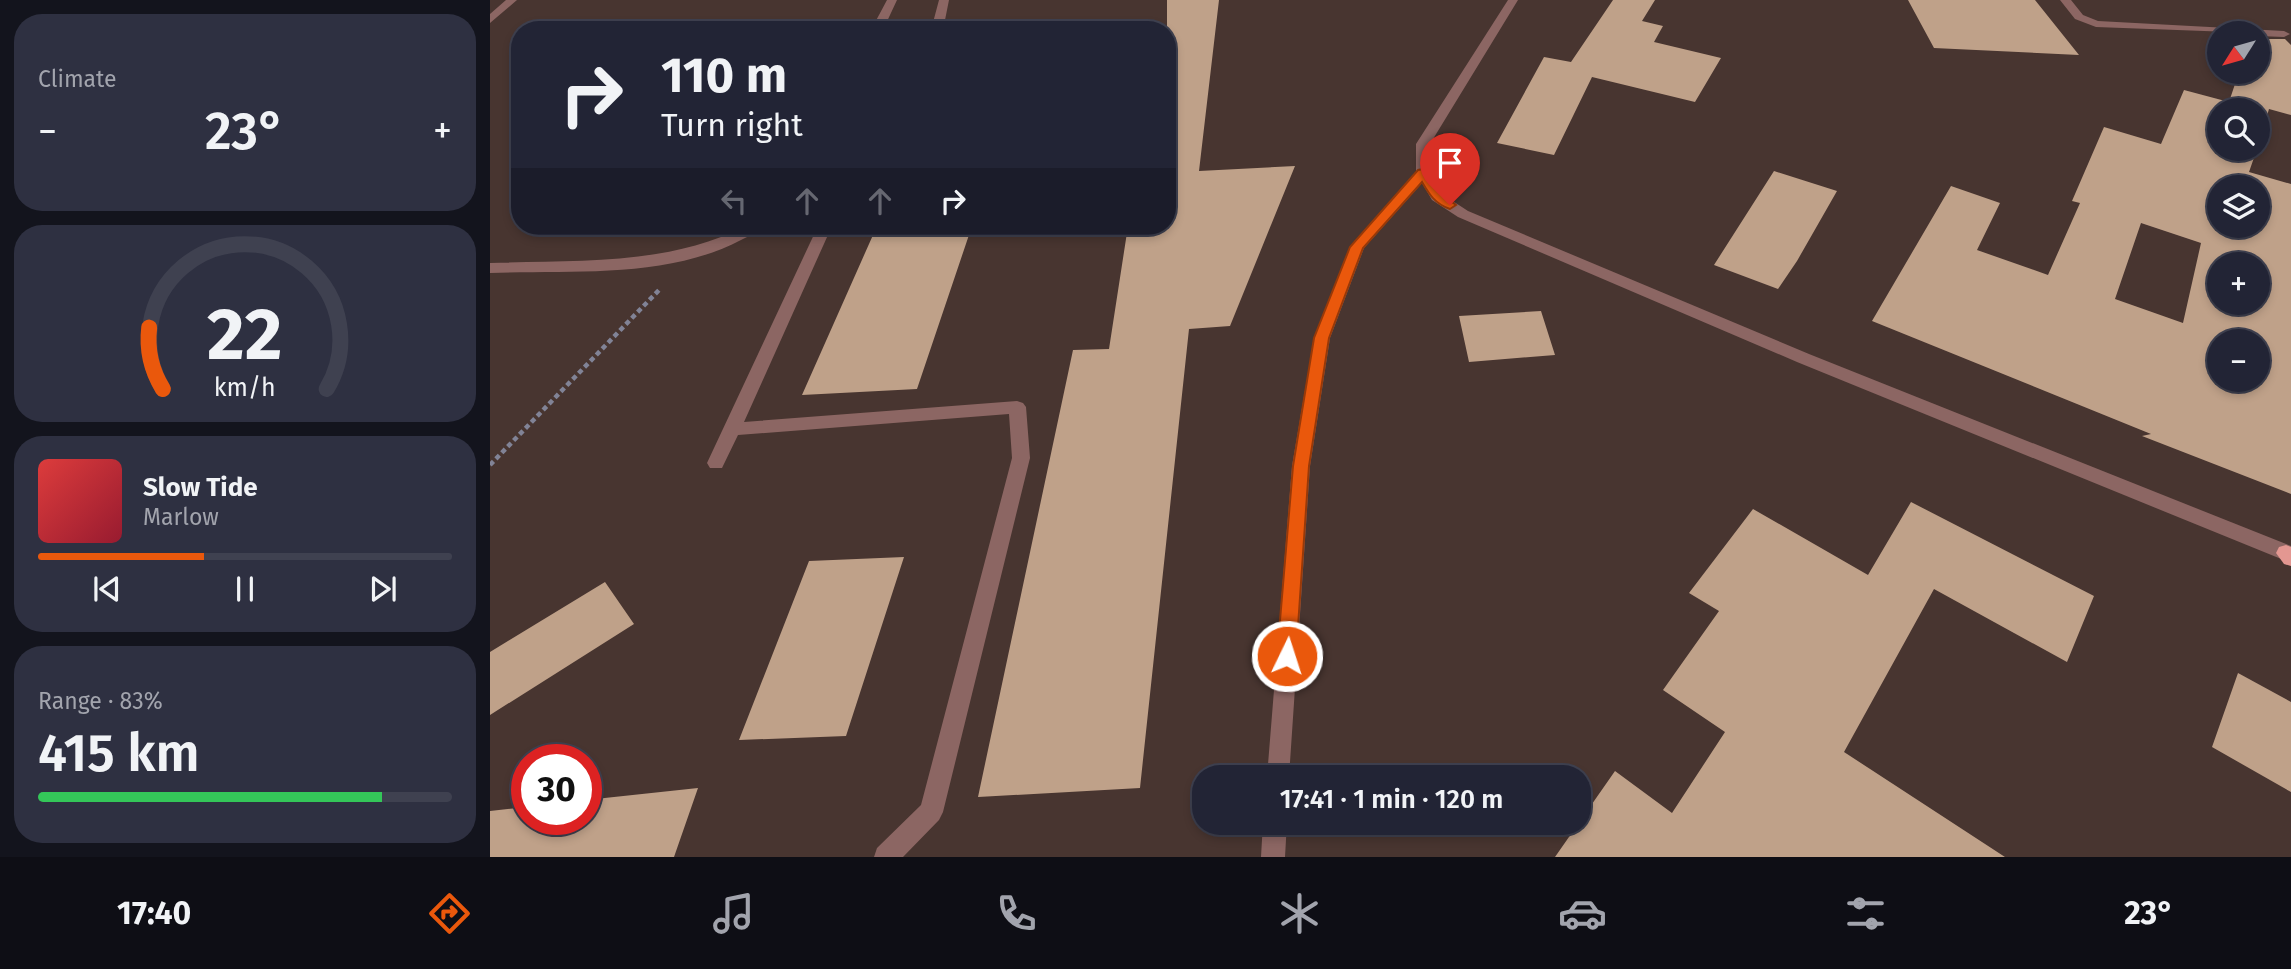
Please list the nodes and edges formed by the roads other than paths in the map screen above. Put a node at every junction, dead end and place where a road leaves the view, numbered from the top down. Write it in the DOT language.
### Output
graph roads {
  1 [pos="512,0"];
  2 [pos="892,0"];
  3 [pos="944,0"];
  4 [pos="1513,0"];
  5 [pos="2065,0"];
  6 [pos="490,20"];
  7 [pos="882,21"];
  8 [pos="939,21"];
  9 [pos="2284,34"];
  10 [pos="1423,173"];
  11 [pos="743,235"];
  12 [pos="821,235"];
  13 [pos="490,268"];
  14 [pos="733,429"];
  15 [pos="716,463"];
  16 [pos="2290,555"];
  17 [pos="1279,765"];
  18 [pos="1274,835"];
  19 [pos="886,857"];
  20 [pos="1273,857"];
  1 -- 6 [label="street"];
  2 -- 7 [label="street"];
  3 -- 8 [label="street"];
  4 -- 10 [label="street"];
  5 -- 9 [label="street"];
  10 -- 16 [label="street"];
  10 -- 17 [label="street"];
  11 -- 13 [label="street"];
  12 -- 14 [label="street"];
  14 -- 15 [label="street"];
  14 -- 19 [label="street"];
  18 -- 20 [label="street"];
}
